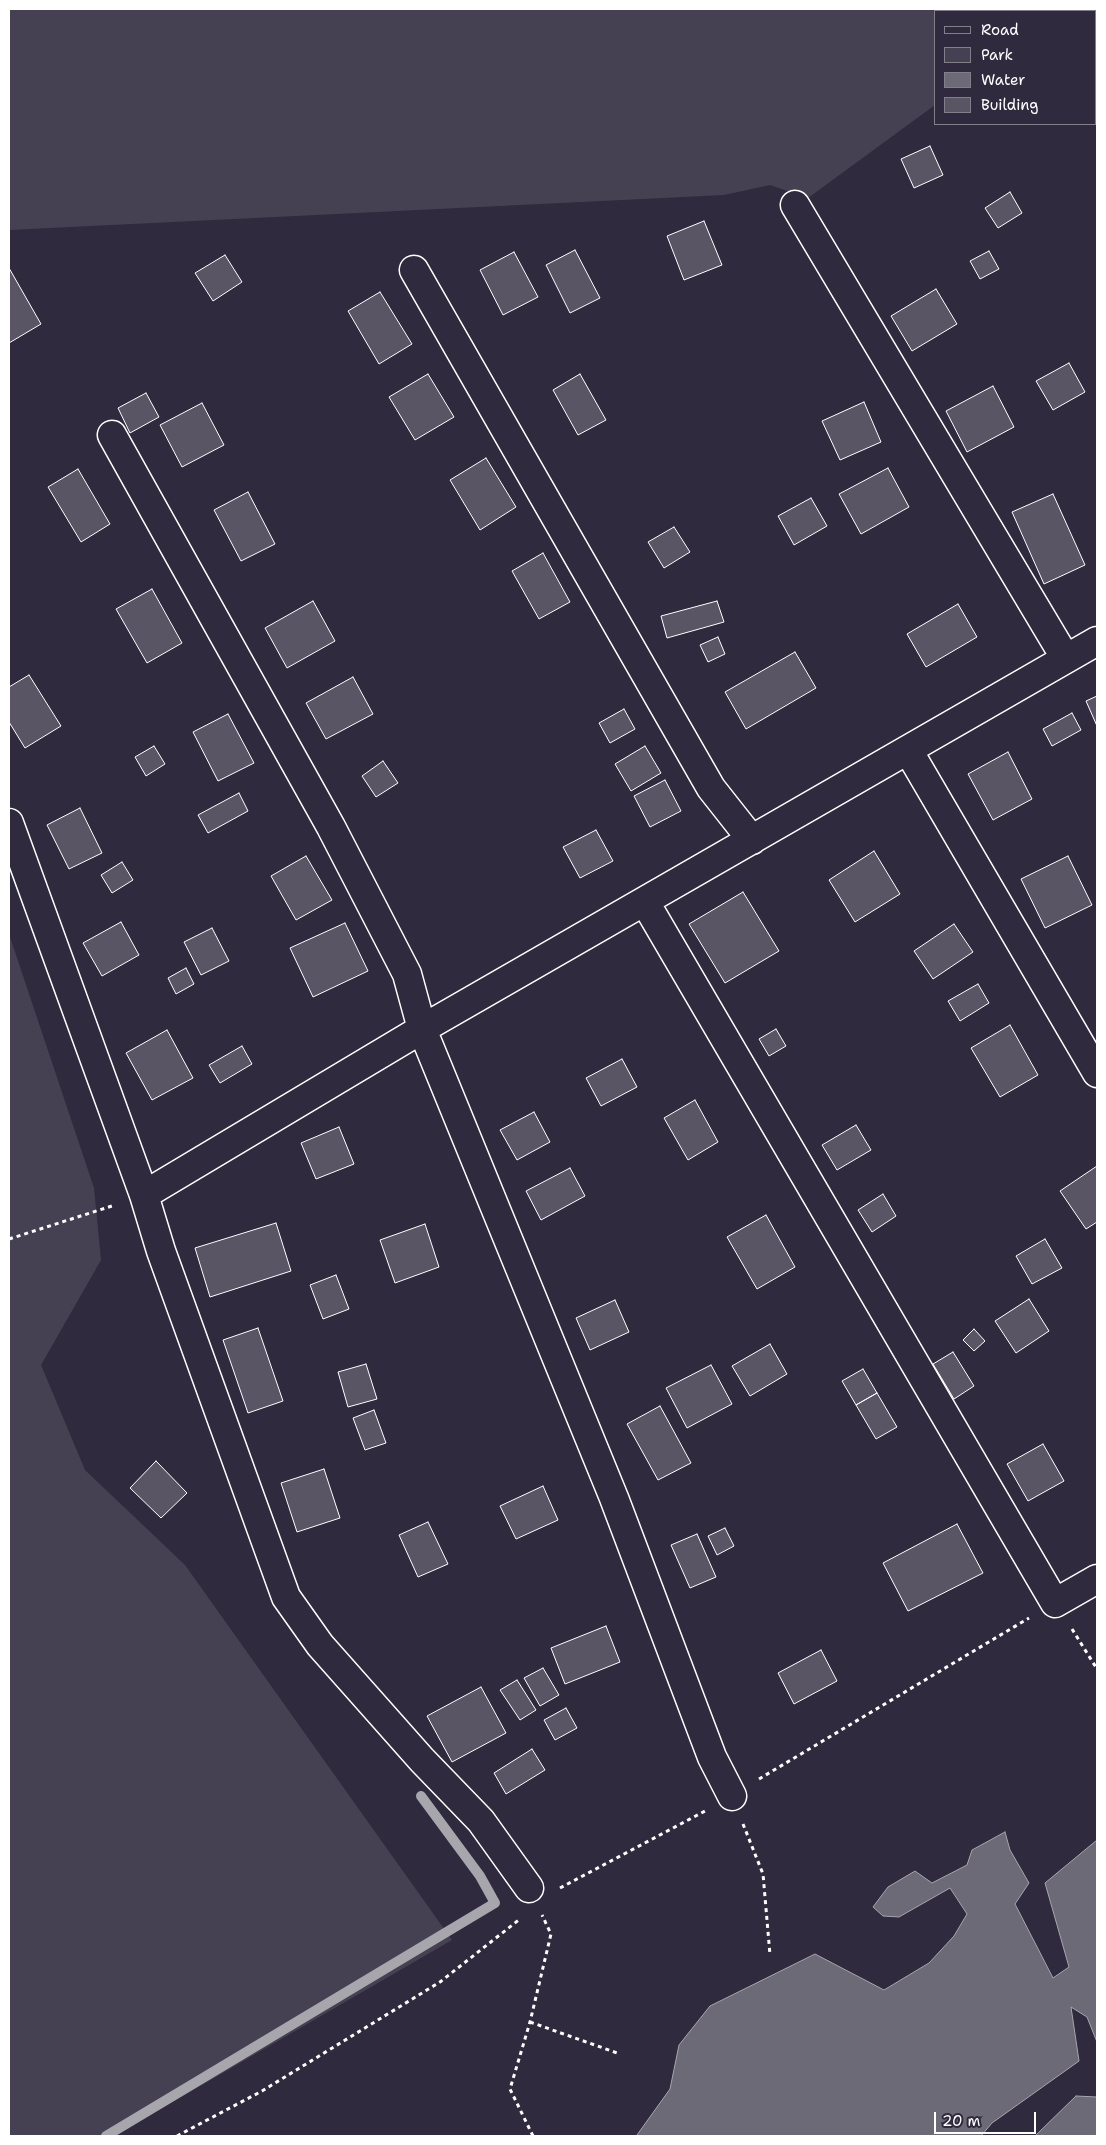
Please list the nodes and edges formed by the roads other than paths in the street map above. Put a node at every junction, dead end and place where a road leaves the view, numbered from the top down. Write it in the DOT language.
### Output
graph roads {
  1 [pos="795,205"];
  2 [pos="414,270"];
  3 [pos="112,435"];
  4 [pos="1097,641"];
  5 [pos="1066,659"];
  6 [pos="908,750"];
  7 [pos="9,822"];
  8 [pos="752,840"];
  9 [pos="644,902"];
  10 [pos="422,1029"];
  11 [pos="1097,1073"];
  12 [pos="144,1195"];
  13 [pos="1097,1579"];
  14 [pos="732,1796"];
  15 [pos="529,1888"];
  1 -- 5 [label="street"];
  2 -- 8 [label="street"];
  3 -- 10 [label="street"];
  4 -- 5 [label="street"];
  5 -- 6 [label="street"];
  6 -- 8 [label="street"];
  6 -- 11 [label="street"];
  7 -- 12 [label="street"];
  8 -- 9 [label="street"];
  9 -- 10 [label="street"];
  9 -- 13 [label="street"];
  10 -- 12 [label="street"];
  10 -- 14 [label="street"];
  12 -- 15 [label="street"];
}
